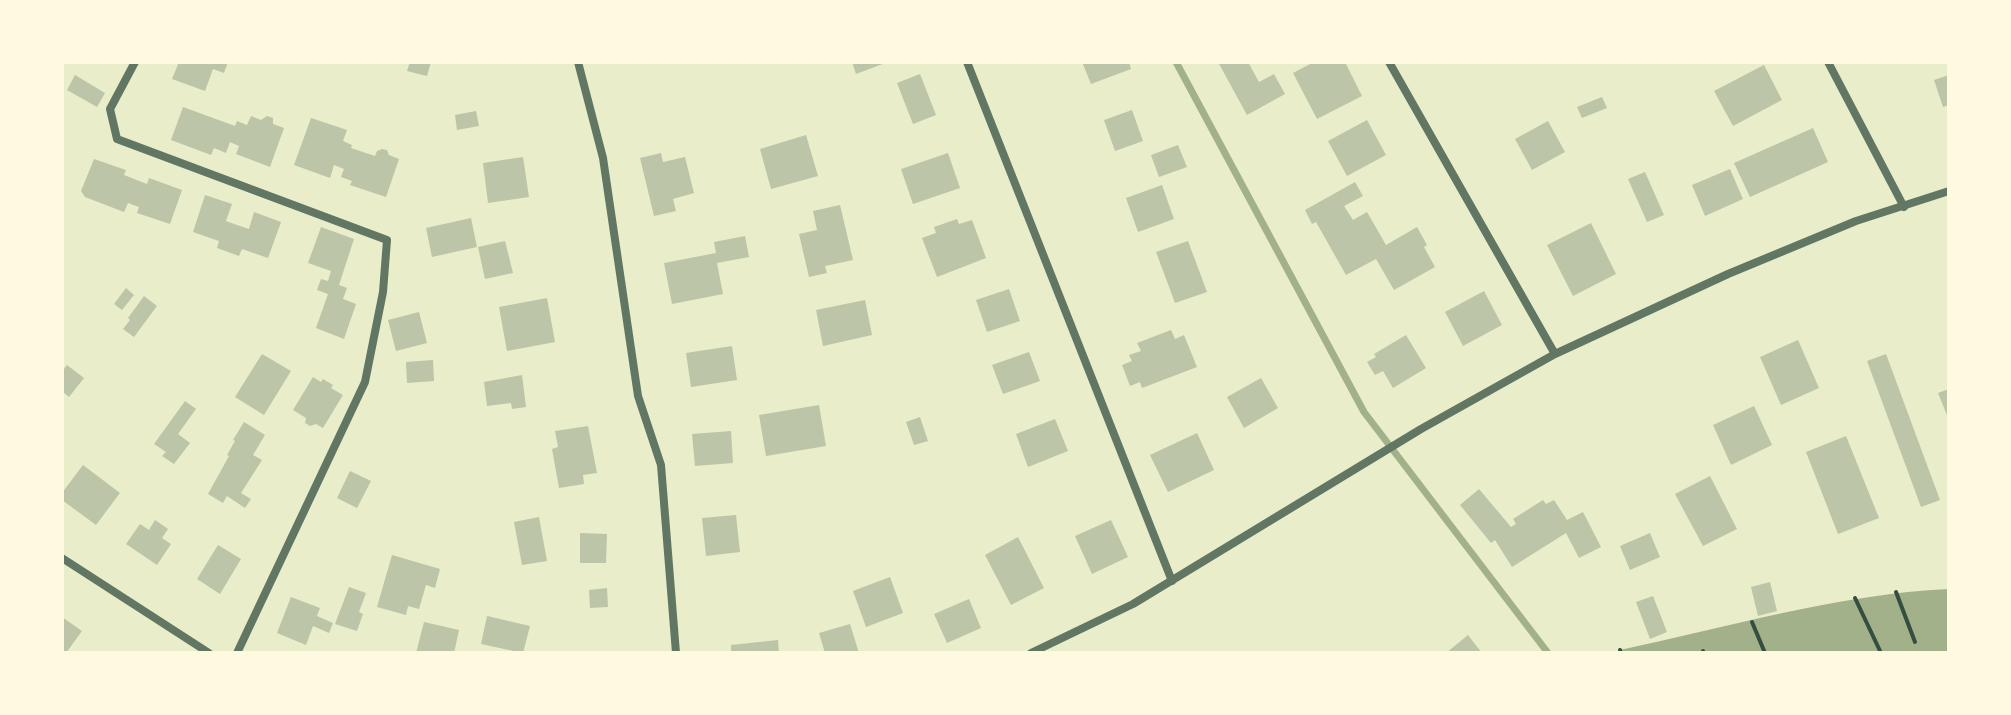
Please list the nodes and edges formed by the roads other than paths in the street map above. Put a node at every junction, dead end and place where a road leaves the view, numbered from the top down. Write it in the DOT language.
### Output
graph roads {
  1 [pos="135,62"];
  2 [pos="578,62"];
  3 [pos="967,62"];
  4 [pos="1389,62"];
  5 [pos="1828,62"];
  6 [pos="1949,191"];
  7 [pos="1904,207"];
  8 [pos="1555,354"];
  9 [pos="62,558"];
  10 [pos="1172,581"];
  11 [pos="209,653"];
  12 [pos="237,653"];
  13 [pos="676,653"];
  14 [pos="1031,653"];
  1 -- 12 [label="street"];
  2 -- 13 [label="street"];
  3 -- 10 [label="street"];
  4 -- 8 [label="street"];
  5 -- 7 [label="street"];
  6 -- 7 [label="street"];
  7 -- 8 [label="street"];
  8 -- 10 [label="street"];
  9 -- 11 [label="street"];
  10 -- 14 [label="street"];
}
